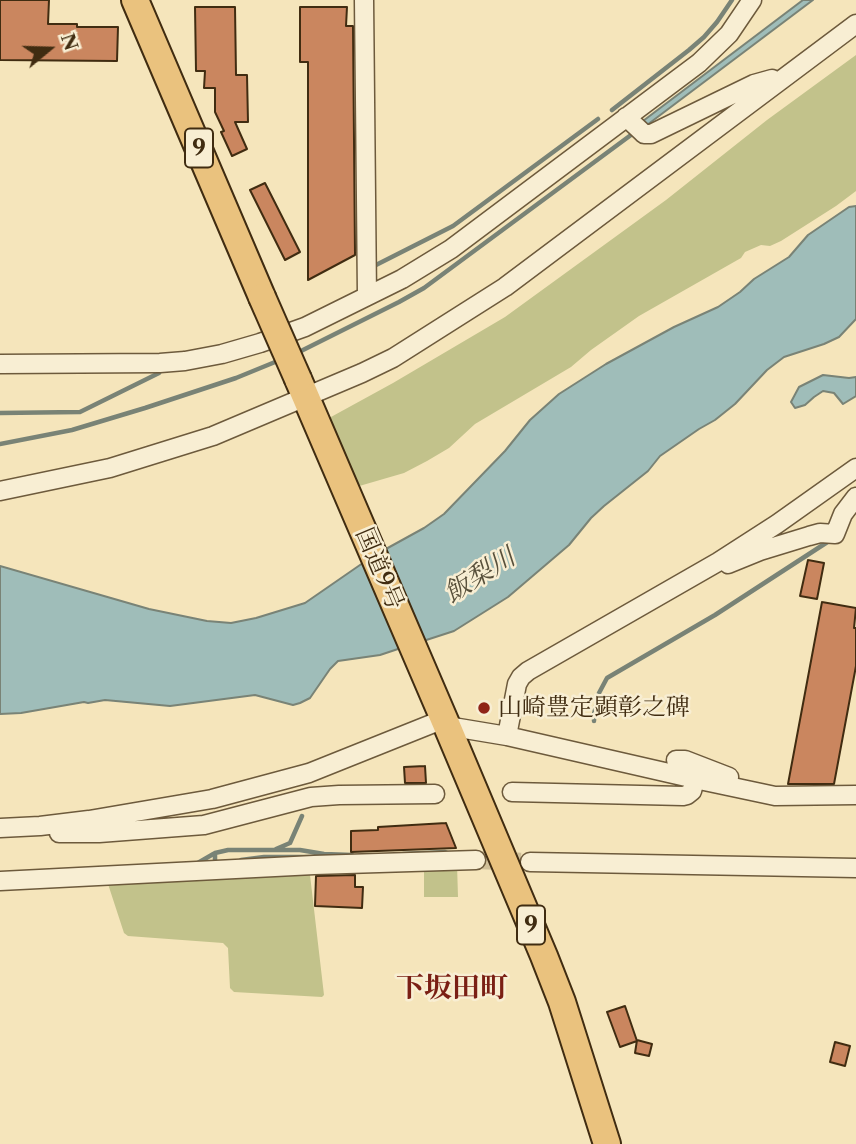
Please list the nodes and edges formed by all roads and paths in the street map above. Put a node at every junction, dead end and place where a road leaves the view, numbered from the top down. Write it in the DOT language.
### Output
graph roads {
  1 [pos="135,0"];
  2 [pos="364,0"];
  3 [pos="752,0"];
  4 [pos="856,24"];
  5 [pos="778,82"];
  6 [pos="626,117"];
  7 [pos="367,296"];
  8 [pos="0,364"];
  9 [pos="304,394"];
  10 [pos="856,468"];
  11 [pos="0,491"];
  12 [pos="856,497"];
  13 [pos="718,562"];
  14 [pos="444,719"];
  15 [pos="508,736"];
  16 [pos="677,760"];
  17 [pos="695,779"];
  18 [pos="512,792"];
  19 [pos="762,793"];
  20 [pos="435,794"];
  21 [pos="856,795"];
  22 [pos="40,826"];
  23 [pos="0,828"];
  24 [pos="477,860"];
  25 [pos="530,862"];
  26 [pos="856,868"];
  27 [pos="0,881"];
  28 [pos="607,1144"];
  1 -- 9 [label="highway, 国道9号 / 9, bridge"];
  2 -- 7 [label="street"];
  3 -- 6 [label="street"];
  4 -- 5 [label="street"];
  5 -- 6 [label="street"];
  5 -- 9 [label="street"];
  6 -- 7 [label="street"];
  7 -- 8 [label="street"];
  9 -- 11 [label="street"];
  9 -- 14 [label="highway, 国道9号 / 9"];
  10 -- 13 [label="street"];
  12 -- 13 [label="street"];
  13 -- 15 [label="street"];
  14 -- 15 [label="street"];
  14 -- 22 [label="street"];
  14 -- 28 [label="highway, 国道9号 / 9"];
  15 -- 17 [label="street"];
  16 -- 19 [label="street"];
  17 -- 18 [label="street"];
  17 -- 19 [label="street"];
  19 -- 21 [label="street"];
  20 -- 22 [label="street"];
  22 -- 23 [label="street"];
  24 -- 27 [label="street"];
  25 -- 26 [label="street"];
}
